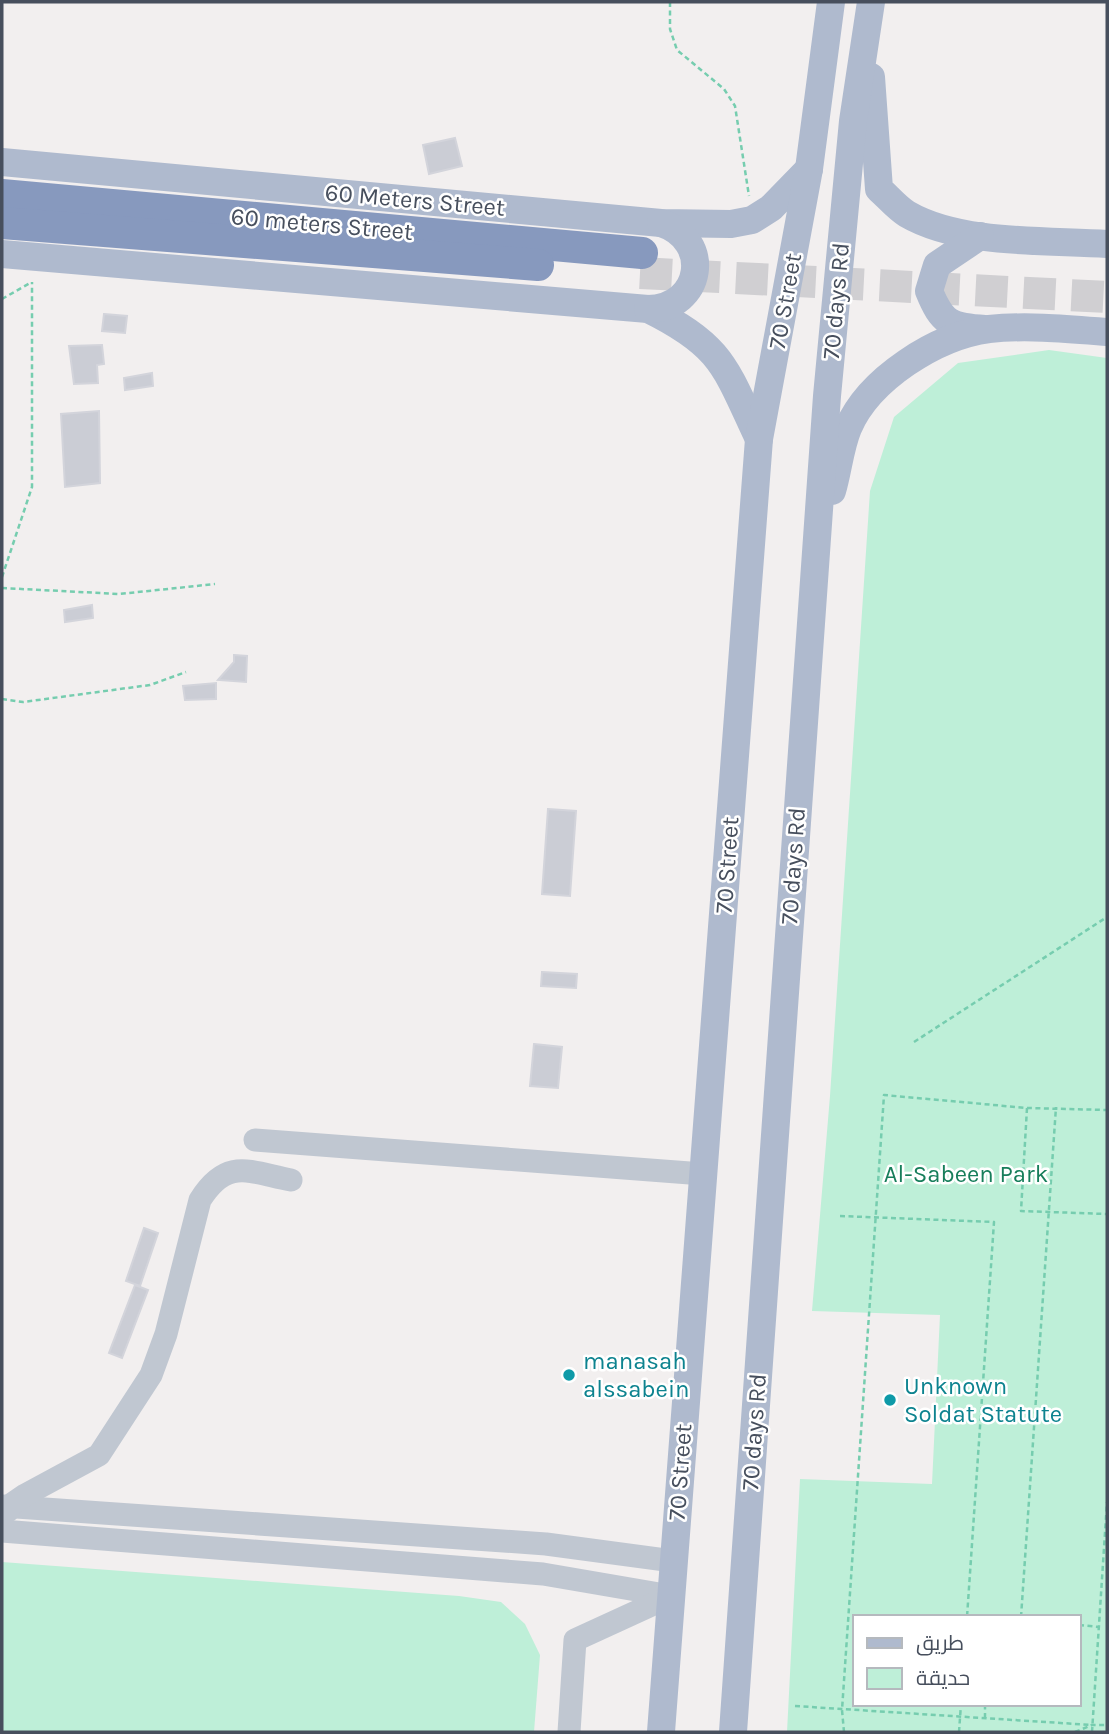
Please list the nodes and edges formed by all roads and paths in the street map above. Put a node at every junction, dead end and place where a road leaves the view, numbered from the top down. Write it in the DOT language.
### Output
graph roads {
  1 [pos="670,2"];
  2 [pos="831,2"];
  3 [pos="871,2"];
  4 [pos="868,32"];
  5 [pos="2,162"];
  6 [pos="809,169"];
  7 [pos="2,195"];
  8 [pos="752,220"];
  9 [pos="2,223"];
  10 [pos="661,223"];
  11 [pos="980,236"];
  12 [pos="1107,244"];
  13 [pos="2,254"];
  14 [pos="47,257"];
  15 [pos="32,282"];
  16 [pos="2,298"];
  17 [pos="648,309"];
  18 [pos="987,329"];
  19 [pos="1107,332"];
  20 [pos="759,439"];
  21 [pos="815,558"];
  22 [pos="2,577"];
  23 [pos="215,584"];
  24 [pos="2,587"];
  25 [pos="186,672"];
  26 [pos="2,699"];
  27 [pos="1107,917"];
  28 [pos="914,1042"];
  29 [pos="1056,1107"];
  30 [pos="1027,1108"];
  31 [pos="1107,1110"];
  32 [pos="255,1140"];
  33 [pos="703,1174"];
  34 [pos="292,1180"];
  35 [pos="1048,1212"];
  36 [pos="1107,1214"];
  37 [pos="840,1216"];
  38 [pos="876,1217"];
  39 [pos="1107,1502"];
  40 [pos="5,1506"];
  41 [pos="4,1531"];
  42 [pos="673,1561"];
  43 [pos="671,1597"];
  44 [pos="967,1615"];
  45 [pos="1021,1615"];
  46 [pos="1081,1625"];
  47 [pos="1099,1627"];
  48 [pos="795,1706"];
  49 [pos="961,1706"];
  50 [pos="985,1706"];
  51 [pos="842,1710"];
  52 [pos="960,1717"];
  53 [pos="985,1718"];
  54 [pos="1092,1725"];
  55 [pos="1107,1726"];
  56 [pos="662,1730"];
  57 [pos="569,1732"];
  58 [pos="733,1732"];
  59 [pos="844,1732"];
  60 [pos="959,1732"];
  61 [pos="1076,1732"];
  62 [pos="1092,1732"];
  1 -- 8 [label="path"];
  2 -- 6 [label="main road, 70 Street"];
  3 -- 4 [label="main road, 70 days Rd"];
  4 -- 11 [label="main road"];
  4 -- 21 [label="main road, 70 days Rd"];
  5 -- 10 [label="main road, 60 Meters Street"];
  6 -- 8 [label="main road"];
  6 -- 20 [label="main road, 70 Street"];
  7 -- 9 [label="highway, 60 meters Street"];
  8 -- 10 [label="main road, 60 Meters Street"];
  10 -- 17 [label="main road"];
  11 -- 12 [label="main road"];
  11 -- 18 [label="main road"];
  13 -- 14 [label="main road"];
  14 -- 15 [label="path"];
  14 -- 17 [label="main road"];
  15 -- 16 [label="path"];
  15 -- 22 [label="path"];
  17 -- 20 [label="main road"];
  18 -- 19 [label="main road"];
  18 -- 21 [label="main road"];
  20 -- 33 [label="main road, 70 Street"];
  21 -- 58 [label="main road, 70 days Rd"];
  23 -- 24 [label="path"];
  25 -- 26 [label="path"];
  27 -- 28 [label="path"];
  29 -- 30 [label="path"];
  29 -- 31 [label="path"];
  29 -- 35 [label="path"];
  30 -- 35 [label="path"];
  30 -- 38 [label="path"];
  32 -- 33 [label="street"];
  33 -- 42 [label="main road, 70 Street"];
  34 -- 40 [label="street"];
  35 -- 36 [label="path"];
  35 -- 45 [label="path"];
  37 -- 38 [label="path"];
  38 -- 44 [label="path"];
  38 -- 51 [label="path"];
  39 -- 47 [label="path"];
  40 -- 41 [label="street"];
  40 -- 42 [label="street"];
  41 -- 43 [label="street"];
  42 -- 43 [label="main road, 70 Street"];
  43 -- 56 [label="main road, 70 Street"];
  43 -- 57 [label="street"];
  46 -- 47 [label="path"];
  47 -- 54 [label="path"];
  48 -- 51 [label="path"];
  49 -- 52 [label="path"];
  50 -- 53 [label="path"];
  51 -- 52 [label="path"];
  51 -- 59 [label="path"];
  52 -- 53 [label="path"];
  52 -- 60 [label="path"];
  53 -- 54 [label="path"];
  54 -- 55 [label="path"];
  54 -- 61 [label="path"];
  54 -- 62 [label="path"];
}
